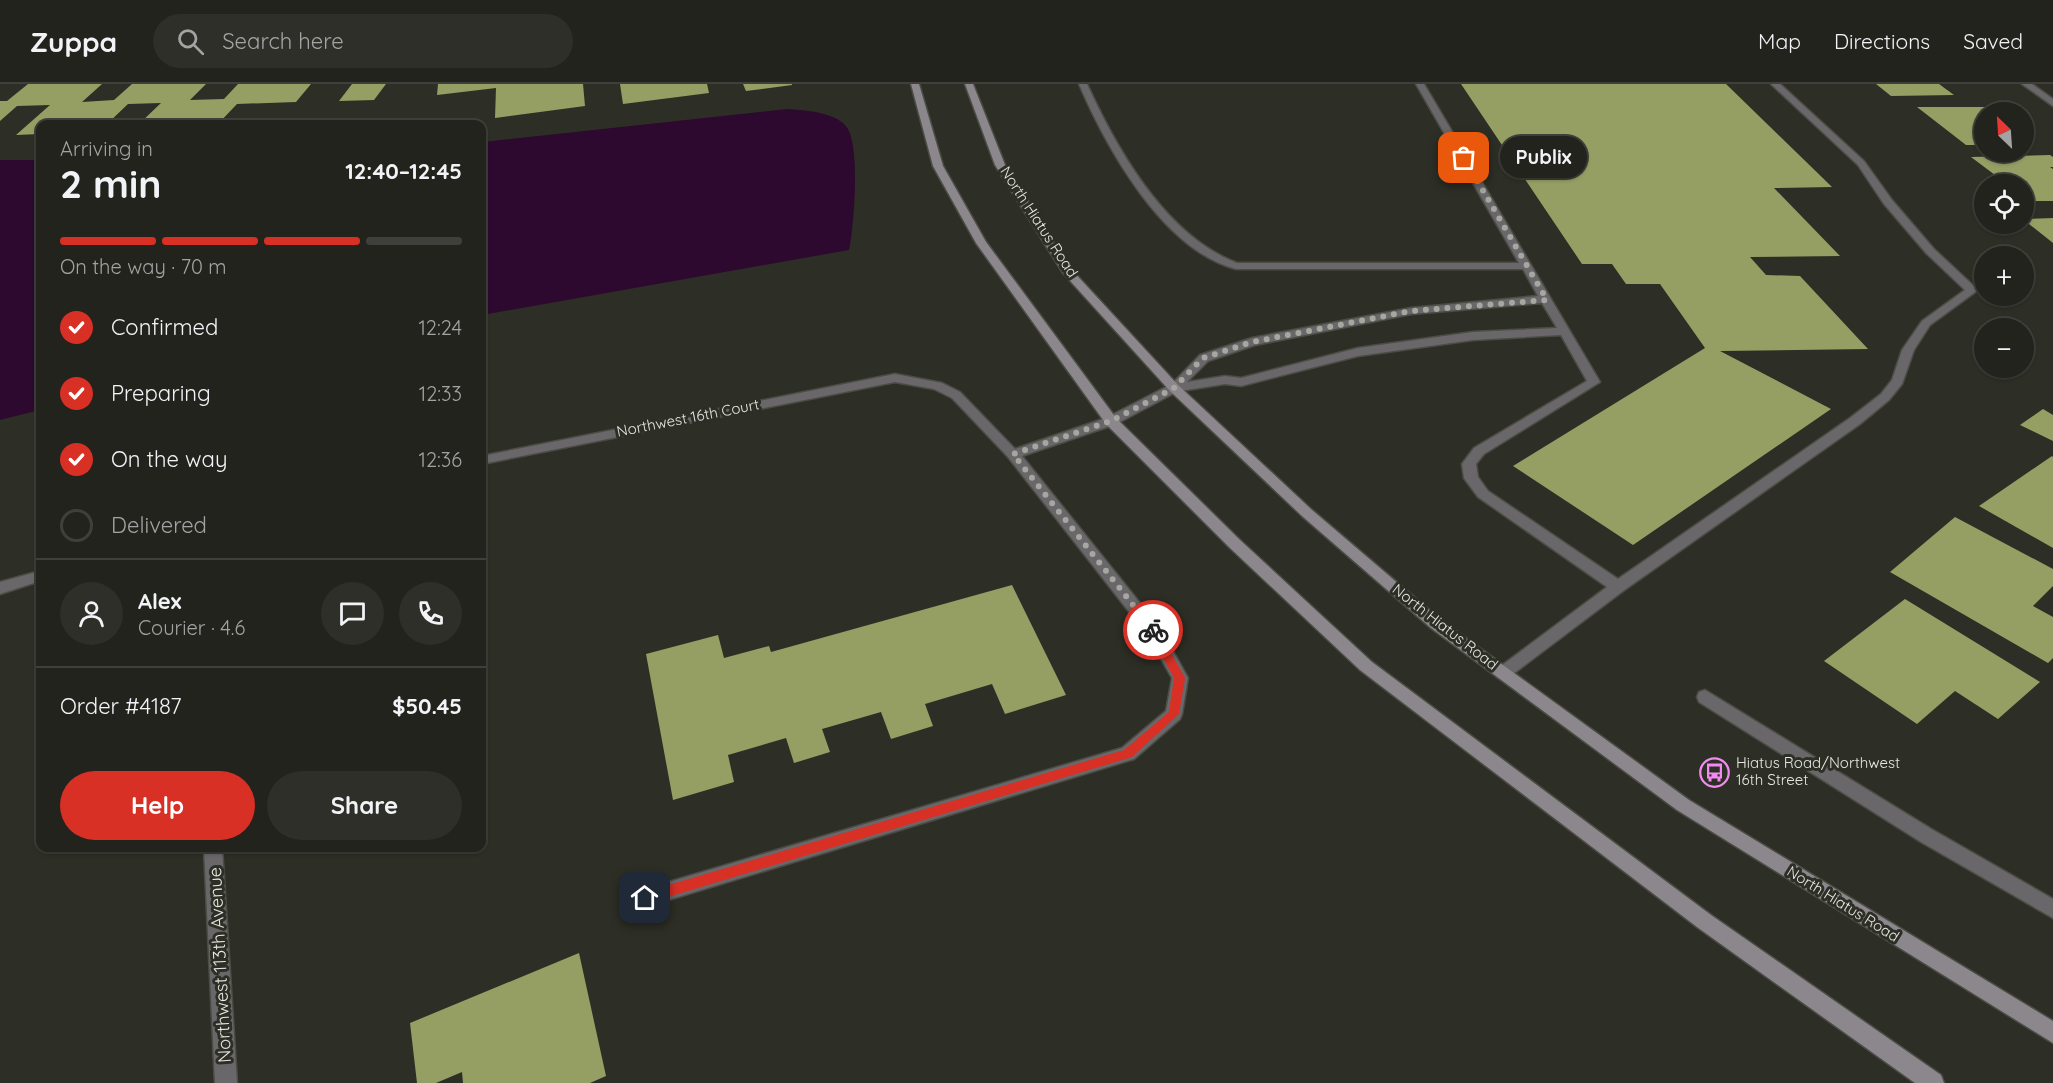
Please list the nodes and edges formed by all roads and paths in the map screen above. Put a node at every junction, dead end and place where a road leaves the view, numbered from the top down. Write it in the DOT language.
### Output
graph roads {
  1 [pos="915,84"];
  2 [pos="969,84"];
  3 [pos="1083,84"];
  4 [pos="1420,84"];
  5 [pos="1775,84"];
  6 [pos="2026,84"];
  7 [pos="2053,103"];
  8 [pos="1528,266"];
  9 [pos="1547,300"];
  10 [pos="1566,331"];
  11 [pos="1174,388"];
  12 [pos="1111,421"];
  13 [pos="1013,454"];
  14 [pos="486,459"];
  15 [pos="36,577"];
  16 [pos="0,588"];
  17 [pos="1618,588"];
  18 [pos="1503,673"];
  19 [pos="1705,696"];
  20 [pos="213,852"];
  21 [pos="645,898"];
  22 [pos="2053,909"];
  23 [pos="2053,1033"];
  24 [pos="226,1083"];
  25 [pos="1933,1083"];
  1 -- 12 [label="main road"];
  2 -- 11 [label="main road, North Hiatus Road"];
  3 -- 8 [label="street"];
  4 -- 8 [label="street"];
  5 -- 17 [label="street"];
  6 -- 7 [label="street"];
  8 -- 9 [label="street"];
  9 -- 10 [label="street"];
  9 -- 11 [label="street"];
  10 -- 11 [label="street"];
  10 -- 17 [label="street"];
  11 -- 12 [label="street"];
  11 -- 18 [label="main road, North Hiatus Road"];
  12 -- 13 [label="street"];
  12 -- 25 [label="main road"];
  13 -- 14 [label="street, Northwest 16th Court"];
  13 -- 21 [label="street"];
  15 -- 16 [label="street"];
  17 -- 18 [label="street"];
  18 -- 23 [label="main road, North Hiatus Road"];
  19 -- 22 [label="street"];
  20 -- 24 [label="street, Northwest 113th Avenue"];
}
